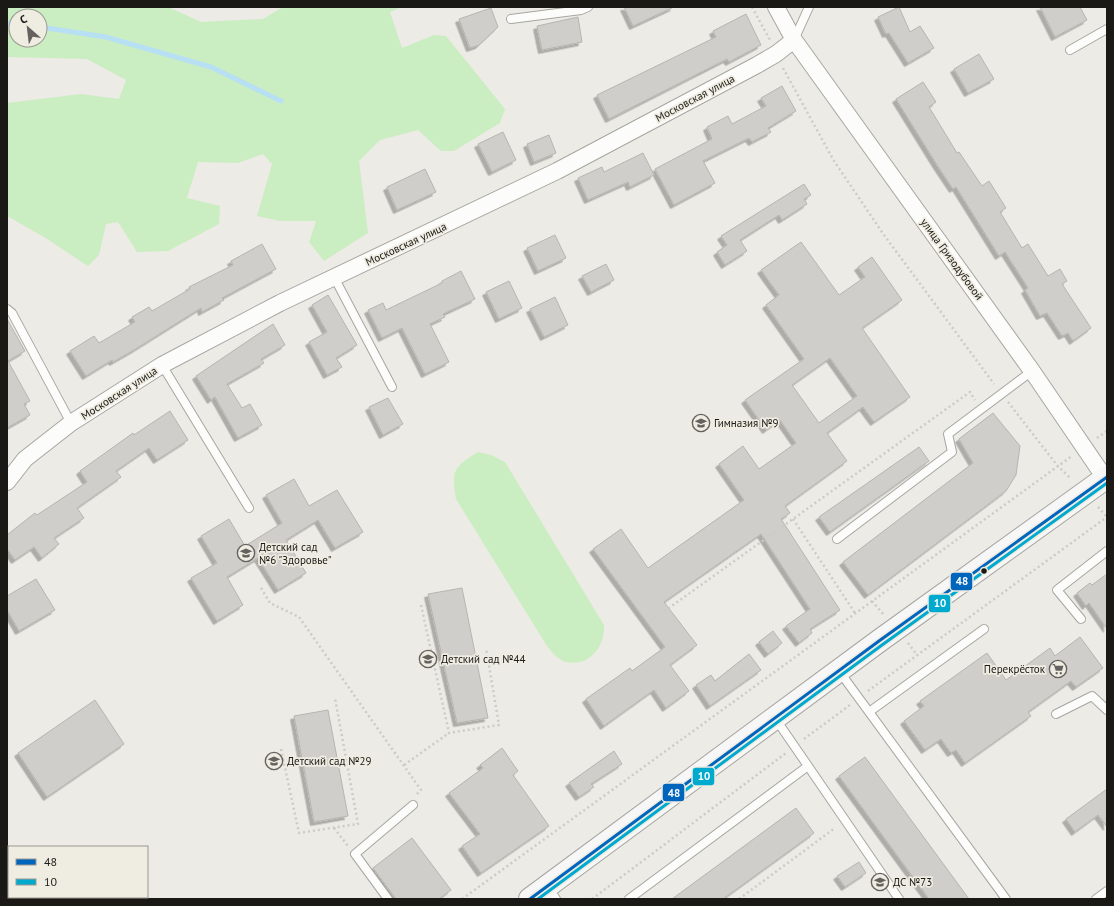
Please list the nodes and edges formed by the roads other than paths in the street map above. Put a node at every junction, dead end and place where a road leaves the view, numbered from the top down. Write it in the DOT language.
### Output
graph roads {
  1 [pos="588,7"];
  2 [pos="776,7"];
  3 [pos="808,7"];
  4 [pos="511,19"];
  5 [pos="1107,29"];
  6 [pos="794,40"];
  7 [pos="1070,50"];
  8 [pos="334,277"];
  9 [pos="7,309"];
  10 [pos="162,365"];
  11 [pos="1032,371"];
  12 [pos="392,387"];
  13 [pos="72,423"];
  14 [pos="24,459"];
  15 [pos="7,464"];
  16 [pos="1106,479"];
  17 [pos="7,482"];
  18 [pos="249,508"];
  19 [pos="837,539"];
  20 [pos="1107,551"];
  21 [pos="1081,619"];
  22 [pos="984,629"];
  23 [pos="839,670"];
  24 [pos="1107,710"];
  25 [pos="869,712"];
  26 [pos="1056,714"];
  27 [pos="775,718"];
  28 [pos="808,766"];
  29 [pos="413,805"];
  30 [pos="1107,891"];
  31 [pos="545,895"];
  32 [pos="388,899"];
  33 [pos="629,899"];
  34 [pos="899,899"];
  35 [pos="1006,899"];
  36 [pos="1096,899"];
  1 -- 4 [label="lane"];
  2 -- 6 [label="street, улица Гризодубовой"];
  3 -- 6 [label="lane"];
  5 -- 7 [label="lane"];
  6 -- 8 [label="street, Московская улица"];
  6 -- 11 [label="street, улица Гризодубовой"];
  8 -- 10 [label="street, Московская улица"];
  8 -- 12 [label="lane"];
  9 -- 13 [label="lane"];
  10 -- 13 [label="street, Московская улица"];
  10 -- 18 [label="lane"];
  11 -- 16 [label="street, улица Гризодубовой"];
  11 -- 19 [label="lane"];
  13 -- 14 [label="street, Московская улица"];
  14 -- 15 [label="street, Московская улица"];
  14 -- 17 [label="street, Московская улица"];
  16 -- 23 [label="main road"];
  20 -- 21 [label="lane"];
  22 -- 25 [label="lane"];
  23 -- 25 [label="lane"];
  23 -- 27 [label="main road"];
  24 -- 26 [label="lane"];
  25 -- 35 [label="lane"];
  27 -- 28 [label="lane"];
  27 -- 31 [label="main road"];
  28 -- 33 [label="lane"];
  28 -- 34 [label="lane"];
  29 -- 32 [label="lane"];
  30 -- 36 [label="lane"];
}
